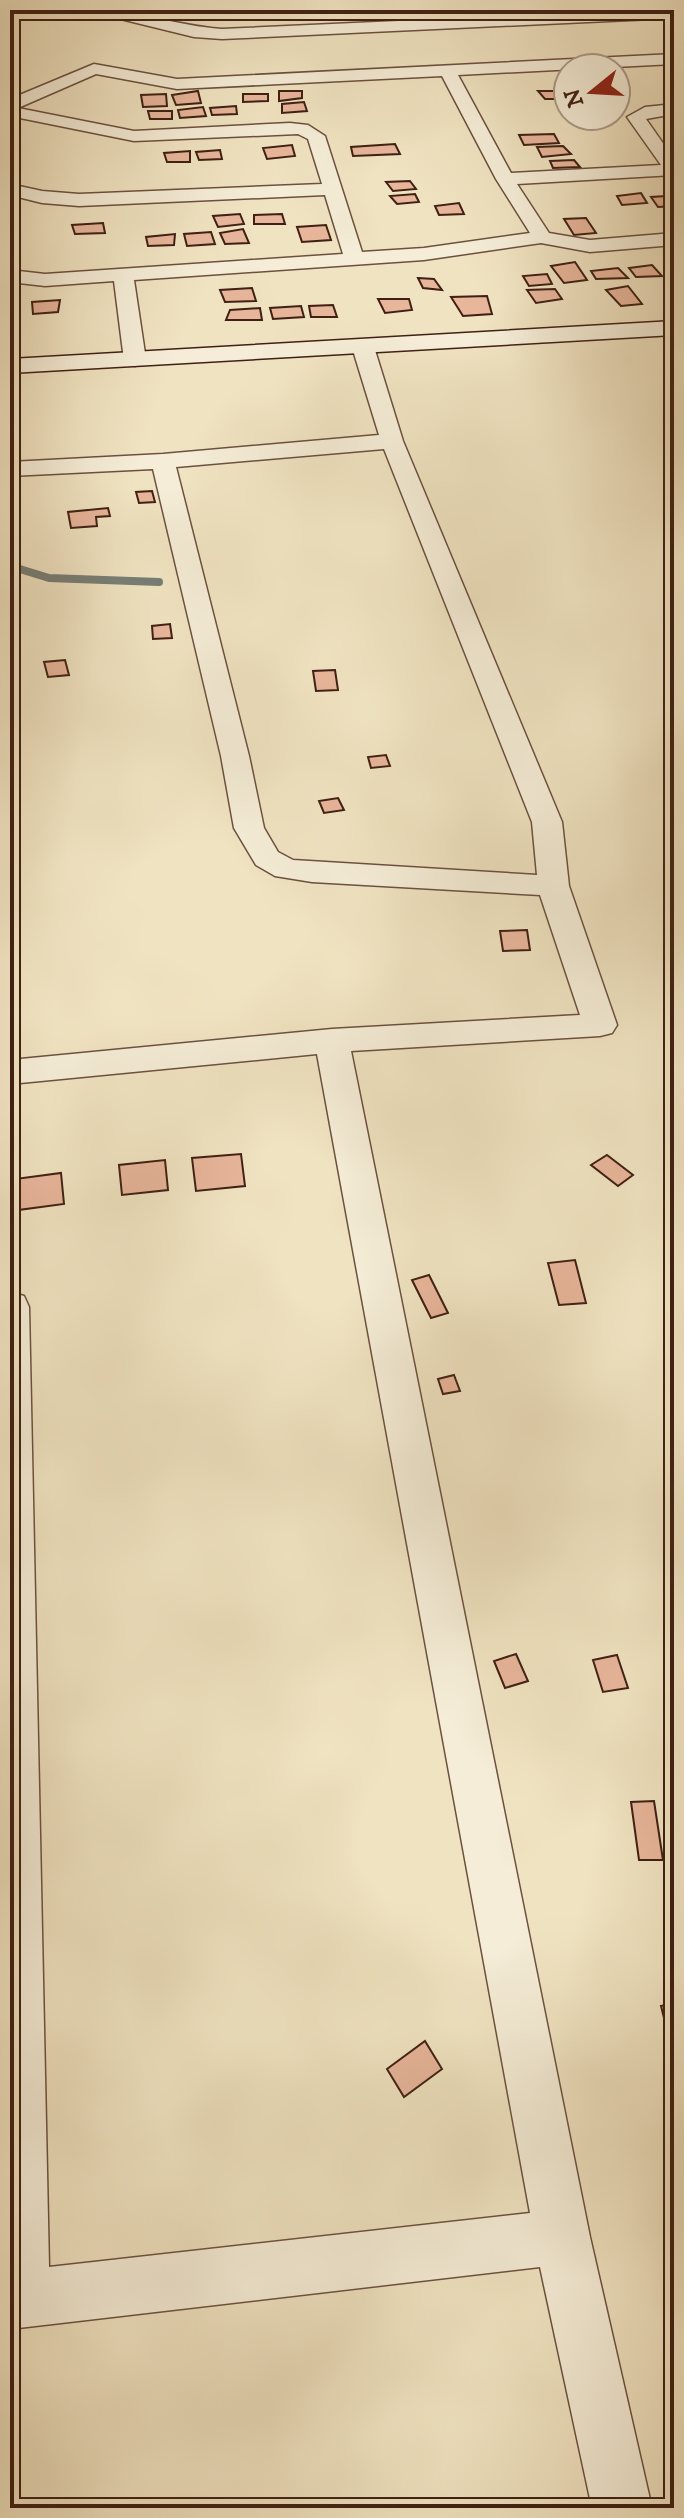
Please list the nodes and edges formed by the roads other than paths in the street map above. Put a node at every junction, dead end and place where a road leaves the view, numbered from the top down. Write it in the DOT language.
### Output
graph roads {
  1 [pos="101,10"];
  2 [pos="674,13"];
  3 [pos="415,17"];
  4 [pos="674,59"];
  5 [pos="447,70"];
  6 [pos="10,105"];
  7 [pos="674,109"];
  8 [pos="10,111"];
  9 [pos="505,179"];
  10 [pos="10,189"];
  11 [pos="330,189"];
  12 [pos="542,237"];
  13 [pos="674,239"];
  14 [pos="354,258"];
  15 [pos="123,274"];
  16 [pos="10,276"];
  17 [pos="674,328"];
  18 [pos="363,347"];
  19 [pos="135,360"];
  20 [pos="10,366"];
  21 [pos="392,441"];
  22 [pos="163,461"];
  23 [pos="10,469"];
  24 [pos="553,886"];
  25 [pos="332,1041"];
  26 [pos="10,1072"];
  27 [pos="10,1307"];
  28 [pos="562,2237"];
  29 [pos="15,2299"];
  30 [pos="622,2508"];
  1 -- 3 [label="street"];
  2 -- 3 [label="street"];
  4 -- 5 [label="street"];
  5 -- 6 [label="street"];
  5 -- 9 [label="street"];
  7 -- 9 [label="street"];
  8 -- 11 [label="street"];
  9 -- 12 [label="street"];
  10 -- 11 [label="street"];
  11 -- 14 [label="street"];
  12 -- 13 [label="street"];
  12 -- 14 [label="street"];
  14 -- 15 [label="street"];
  15 -- 16 [label="street"];
  15 -- 19 [label="street"];
  17 -- 18 [label="street"];
  18 -- 19 [label="street"];
  18 -- 21 [label="street"];
  19 -- 20 [label="street"];
  21 -- 22 [label="street"];
  21 -- 24 [label="street"];
  22 -- 23 [label="street"];
  22 -- 24 [label="street"];
  24 -- 25 [label="street"];
  25 -- 26 [label="street"];
  25 -- 28 [label="street"];
  27 -- 29 [label="street"];
  28 -- 29 [label="street"];
  28 -- 30 [label="street"];
}
